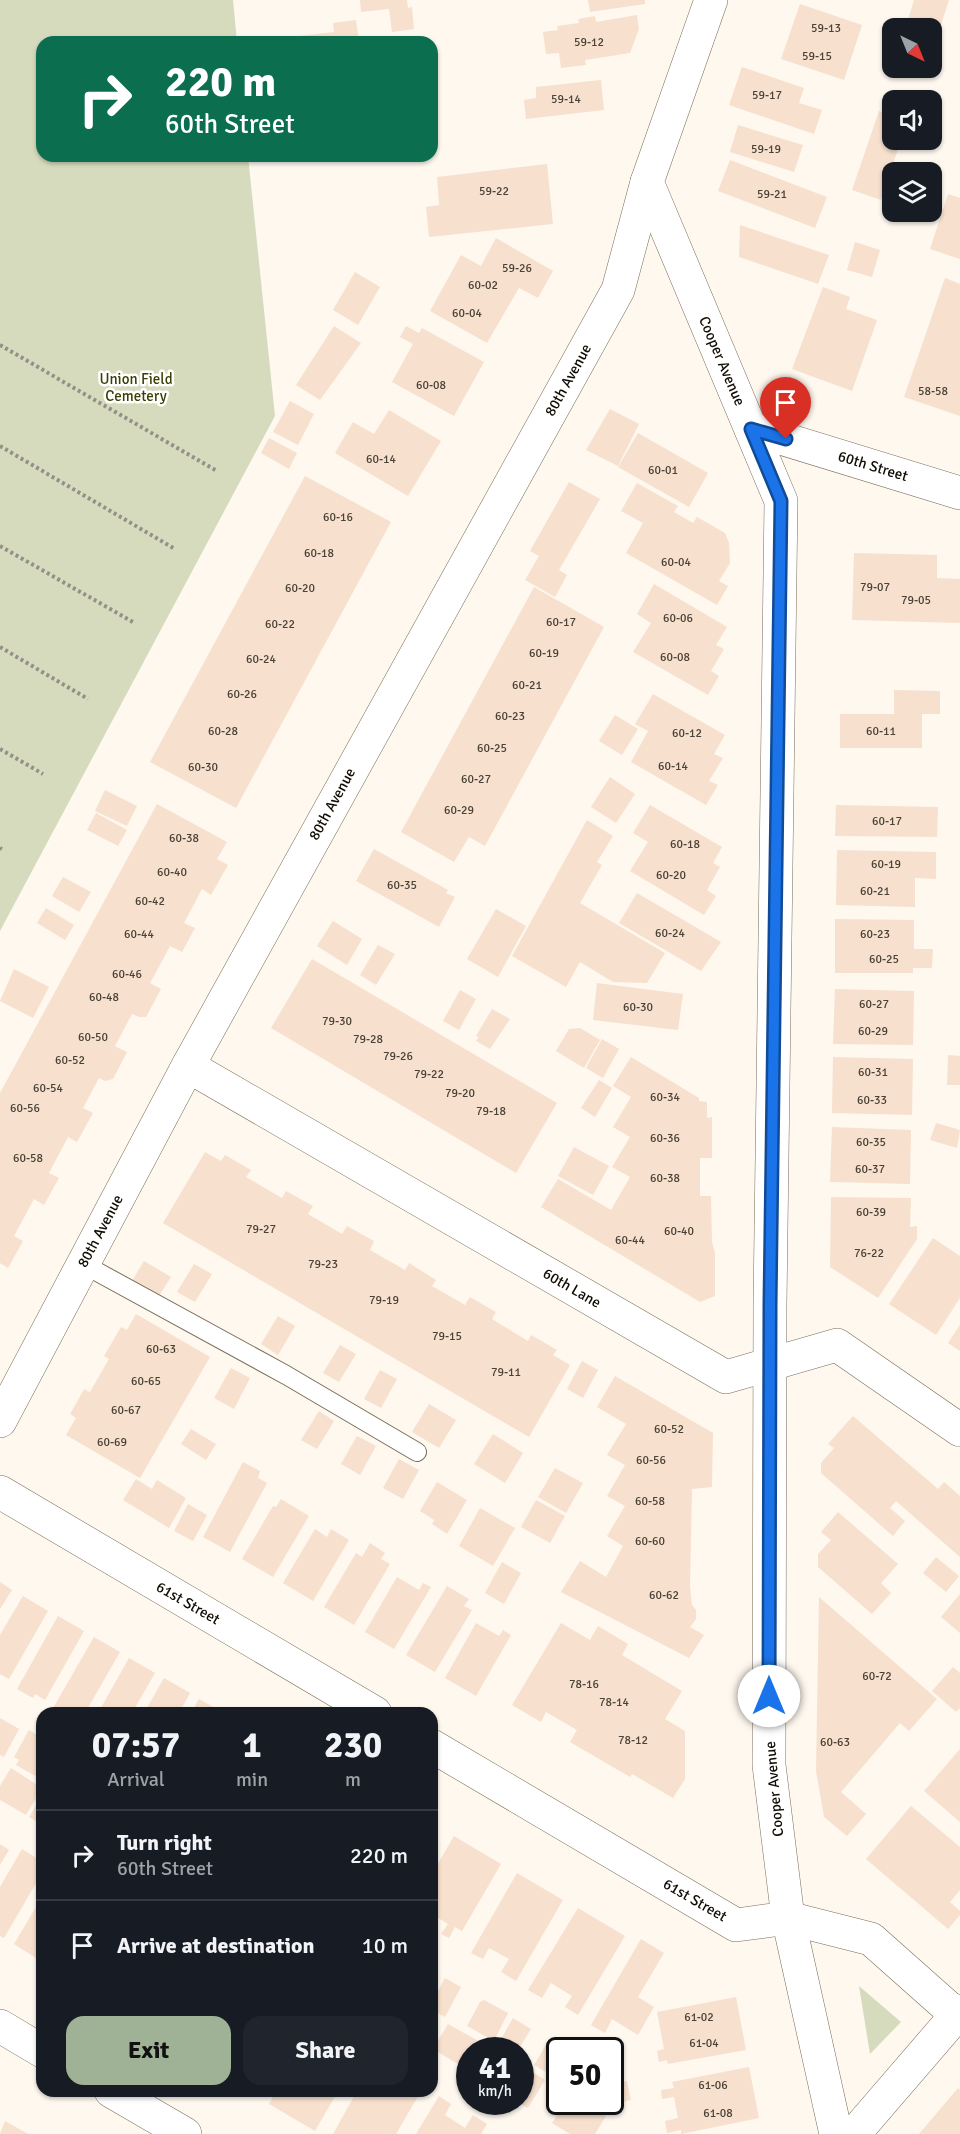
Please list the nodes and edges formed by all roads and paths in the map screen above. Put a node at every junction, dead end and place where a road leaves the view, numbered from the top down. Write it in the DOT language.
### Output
graph roads {
  1 [pos="711,0"];
  2 [pos="647,182"];
  3 [pos="0,345"];
  4 [pos="751,429"];
  5 [pos="0,446"];
  6 [pos="217,471"];
  7 [pos="960,494"];
  8 [pos="0,546"];
  9 [pos="175,549"];
  10 [pos="133,622"];
  11 [pos="0,648"];
  12 [pos="88,699"];
  13 [pos="0,749"];
  14 [pos="43,774"];
  15 [pos="188,1066"];
  16 [pos="83,1264"];
  17 [pos="770,1364"];
  18 [pos="0,1420"];
  19 [pos="960,1430"];
  20 [pos="417,1452"];
  21 [pos="0,1492"];
  22 [pos="365,1707"];
  23 [pos="438,1750"];
  24 [pos="788,1918"];
  25 [pos="959,2014"];
  26 [pos="0,2026"];
  27 [pos="36,2047"];
  28 [pos="121,2097"];
  29 [pos="185,2134"];
  30 [pos="836,2134"];
  31 [pos="854,2134"];
  1 -- 2 [label="street"];
  2 -- 4 [label="street, Cooper Avenue"];
  2 -- 15 [label="street, 80th Avenue"];
  3 -- 6 [label="path"];
  4 -- 7 [label="street, 60th Street"];
  4 -- 17 [label="street, Cooper Avenue"];
  5 -- 9 [label="path"];
  8 -- 10 [label="path"];
  11 -- 12 [label="path"];
  13 -- 14 [label="path"];
  15 -- 16 [label="street, 80th Avenue"];
  15 -- 17 [label="street, 60th Lane"];
  16 -- 18 [label="street, 80th Avenue"];
  16 -- 20 [label="lane"];
  17 -- 19 [label="street, 60th Lane"];
  17 -- 24 [label="street, Cooper Avenue"];
  21 -- 22 [label="street, 61st Street"];
  23 -- 24 [label="street, 61st Street"];
  24 -- 25 [label="street, 61st Street"];
  24 -- 30 [label="street, Cooper Avenue"];
  25 -- 31 [label="street"];
  26 -- 27 [label="street"];
  28 -- 29 [label="street"];
}
